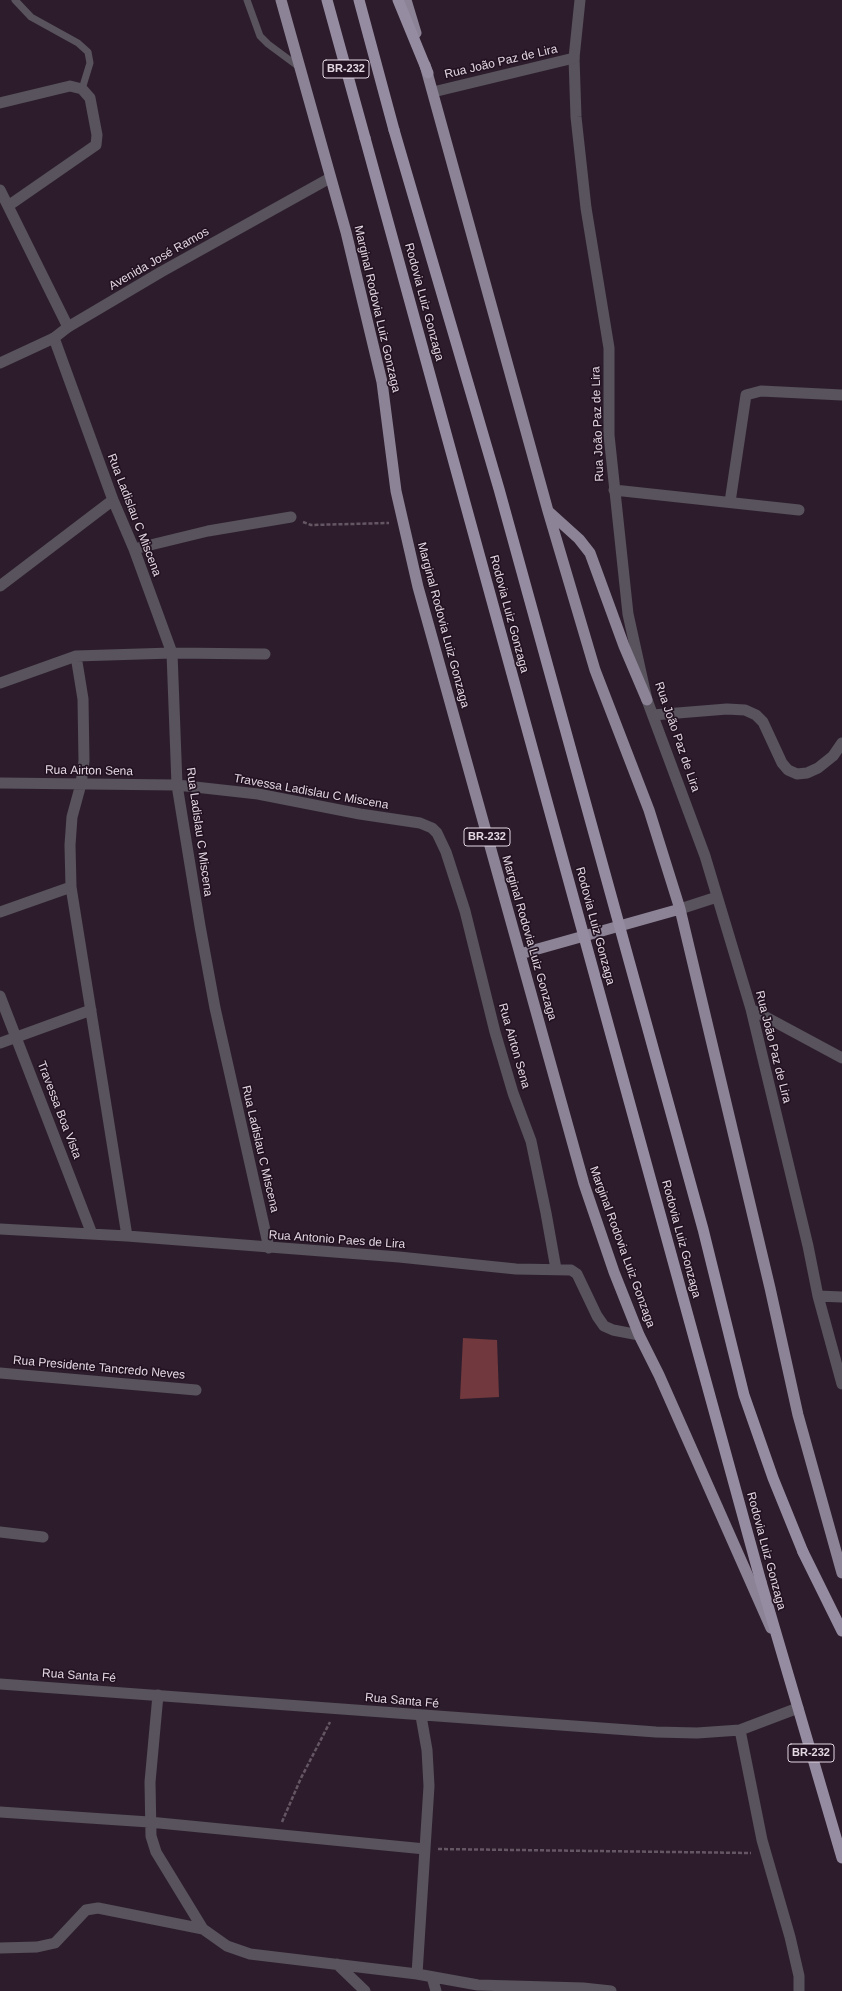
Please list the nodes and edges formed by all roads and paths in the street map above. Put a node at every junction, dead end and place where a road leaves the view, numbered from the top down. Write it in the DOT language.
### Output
graph roads {
  1 [pos="15,0"];
  2 [pos="247,0"];
  3 [pos="281,0"];
  4 [pos="328,0"];
  5 [pos="359,0"];
  6 [pos="398,0"];
  7 [pos="406,0"];
  8 [pos="580,0"];
  9 [pos="574,58"];
  10 [pos="299,67"];
  11 [pos="428,73"];
  12 [pos="82,89"];
  13 [pos="433,92"];
  14 [pos="0,103"];
  15 [pos="330,178"];
  16 [pos="0,190"];
  17 [pos="8,206"];
  18 [pos="68,327"];
  19 [pos="54,338"];
  20 [pos="0,363"];
  21 [pos="842,395"];
  22 [pos="614,490"];
  23 [pos="113,500"];
  24 [pos="730,502"];
  25 [pos="799,510"];
  26 [pos="548,511"];
  27 [pos="291,517"];
  28 [pos="403,523"];
  29 [pos="134,549"];
  30 [pos="0,586"];
  31 [pos="172,653"];
  32 [pos="265,654"];
  33 [pos="76,656"];
  34 [pos="0,683"];
  35 [pos="647,700"];
  36 [pos="653,715"];
  37 [pos="842,743"];
  38 [pos="0,783"];
  39 [pos="81,784"];
  40 [pos="177,785"];
  41 [pos="437,833"];
  42 [pos="71,887"];
  43 [pos="717,897"];
  44 [pos="680,909"];
  45 [pos="0,912"];
  46 [pos="520,954"];
  47 [pos="0,996"];
  48 [pos="751,1009"];
  49 [pos="91,1010"];
  50 [pos="17,1037"];
  51 [pos="0,1043"];
  52 [pos="842,1058"];
  53 [pos="0,1229"];
  54 [pos="92,1234"];
  55 [pos="127,1236"];
  56 [pos="269,1248"];
  57 [pos="556,1269"];
  58 [pos="818,1296"];
  59 [pos="842,1297"];
  60 [pos="639,1335"];
  61 [pos="0,1373"];
  62 [pos="842,1384"];
  63 [pos="196,1390"];
  64 [pos="0,1532"];
  65 [pos="43,1536"];
  66 [pos="842,1573"];
  67 [pos="842,1631"];
  68 [pos="779,1647"];
  69 [pos="0,1684"];
  70 [pos="158,1695"];
  71 [pos="339,1708"];
  72 [pos="798,1708"];
  73 [pos="421,1716"];
  74 [pos="740,1730"];
  75 [pos="0,1812"];
  76 [pos="149,1822"];
  77 [pos="276,1835"];
  78 [pos="425,1849"];
  79 [pos="766,1854"];
  80 [pos="842,1858"];
  81 [pos="203,1929"];
  82 [pos="0,1948"];
  83 [pos="337,1964"];
  84 [pos="417,1974"];
  85 [pos="432,1977"];
  86 [pos="506,1989"];
  87 [pos="365,1991"];
  88 [pos="436,1991"];
  89 [pos="611,1991"];
  90 [pos="799,1991"];
  1 -- 12 [label="lane"];
  2 -- 10 [label="lane"];
  3 -- 10 [label="main road, Marginal Rodovia Luiz Gonzaga / BR-232"];
  4 -- 68 [label="highway, Rodovia Luiz Gonzaga / BR-232, bridge"];
  5 -- 67 [label="highway, Rodovia Luiz Gonzaga / BR-232, bridge"];
  6 -- 11 [label="highway"];
  7 -- 11 [label="main road"];
  8 -- 9 [label="street, Rua João Paz de Lira"];
  9 -- 13 [label="street, Rua João Paz de Lira"];
  9 -- 22 [label="street, Rua João Paz de Lira"];
  10 -- 15 [label="main road, Marginal Rodovia Luiz Gonzaga / BR-232"];
  11 -- 13 [label="main road"];
  12 -- 14 [label="street"];
  12 -- 17 [label="street"];
  13 -- 26 [label="main road"];
  15 -- 18 [label="street, Avenida José Ramos"];
  15 -- 28 [label="main road, Marginal Rodovia Luiz Gonzaga / BR-232"];
  16 -- 17 [label="street"];
  17 -- 18 [label="street"];
  18 -- 19 [label="street, Avenida José Ramos"];
  19 -- 20 [label="street, Avenida José Ramos"];
  19 -- 23 [label="street, Rua Ladislau C Miscena"];
  21 -- 24 [label="street"];
  22 -- 24 [label="street"];
  22 -- 35 [label="street, Rua João Paz de Lira"];
  23 -- 29 [label="street, Rua Ladislau C Miscena"];
  23 -- 30 [label="street"];
  24 -- 25 [label="street"];
  26 -- 35 [label="main road"];
  26 -- 44 [label="main road"];
  27 -- 28 [label="path"];
  27 -- 29 [label="street"];
  28 -- 46 [label="main road, Marginal Rodovia Luiz Gonzaga / BR-232"];
  29 -- 31 [label="street, Rua Ladislau C Miscena"];
  31 -- 32 [label="street"];
  31 -- 33 [label="street"];
  31 -- 40 [label="street, Rua Ladislau C Miscena"];
  33 -- 34 [label="street"];
  33 -- 39 [label="street"];
  35 -- 36 [label="street, Rua João Paz de Lira"];
  36 -- 37 [label="street"];
  36 -- 43 [label="street, Rua João Paz de Lira"];
  38 -- 39 [label="street, Rua Airton Sena"];
  39 -- 40 [label="street, Rua Airton Sena"];
  39 -- 42 [label="street"];
  40 -- 41 [label="street, Travessa Ladislau C Miscena"];
  40 -- 56 [label="street, Rua Ladislau C Miscena"];
  41 -- 57 [label="street, Rua Airton Sena"];
  42 -- 45 [label="street"];
  42 -- 49 [label="street"];
  43 -- 44 [label="street"];
  43 -- 48 [label="street, Rua João Paz de Lira"];
  44 -- 46 [label="main road"];
  44 -- 66 [label="main road"];
  46 -- 60 [label="main road, Marginal Rodovia Luiz Gonzaga / BR-232"];
  47 -- 50 [label="street, Travessa Boa Vista"];
  48 -- 52 [label="street"];
  48 -- 58 [label="street, Rua João Paz de Lira"];
  49 -- 50 [label="street"];
  49 -- 55 [label="street"];
  50 -- 51 [label="street"];
  50 -- 54 [label="street, Travessa Boa Vista"];
  53 -- 54 [label="street, Rua Antonio Paes de Lira"];
  54 -- 55 [label="street, Rua Antonio Paes de Lira"];
  55 -- 56 [label="street, Rua Antonio Paes de Lira"];
  56 -- 57 [label="street, Rua Antonio Paes de Lira"];
  57 -- 60 [label="street, Rua Antonio Paes de Lira"];
  58 -- 59 [label="street"];
  58 -- 62 [label="street, Rua João Paz de Lira"];
  60 -- 68 [label="main road, Marginal Rodovia Luiz Gonzaga / BR-232"];
  61 -- 63 [label="street, Rua Presidente Tancredo Neves"];
  64 -- 65 [label="street"];
  68 -- 72 [label="highway, Rodovia Luiz Gonzaga / BR-232"];
  69 -- 70 [label="street, Rua Santa Fé"];
  70 -- 71 [label="street, Rua Santa Fé"];
  70 -- 76 [label="street"];
  71 -- 73 [label="street, Rua Santa Fé"];
  71 -- 77 [label="path"];
  72 -- 74 [label="street, Rua Santa Fé"];
  72 -- 80 [label="highway, Rodovia Luiz Gonzaga / BR-232"];
  73 -- 74 [label="street, Rua Santa Fé"];
  73 -- 78 [label="street"];
  74 -- 79 [label="street"];
  75 -- 76 [label="street"];
  76 -- 77 [label="street"];
  76 -- 81 [label="street"];
  77 -- 78 [label="street"];
  78 -- 79 [label="path"];
  78 -- 84 [label="street"];
  79 -- 90 [label="street"];
  81 -- 82 [label="street"];
  81 -- 83 [label="street"];
  83 -- 84 [label="street"];
  83 -- 87 [label="street"];
  84 -- 85 [label="street"];
  85 -- 86 [label="street"];
  85 -- 88 [label="street"];
  86 -- 89 [label="street"];
}
